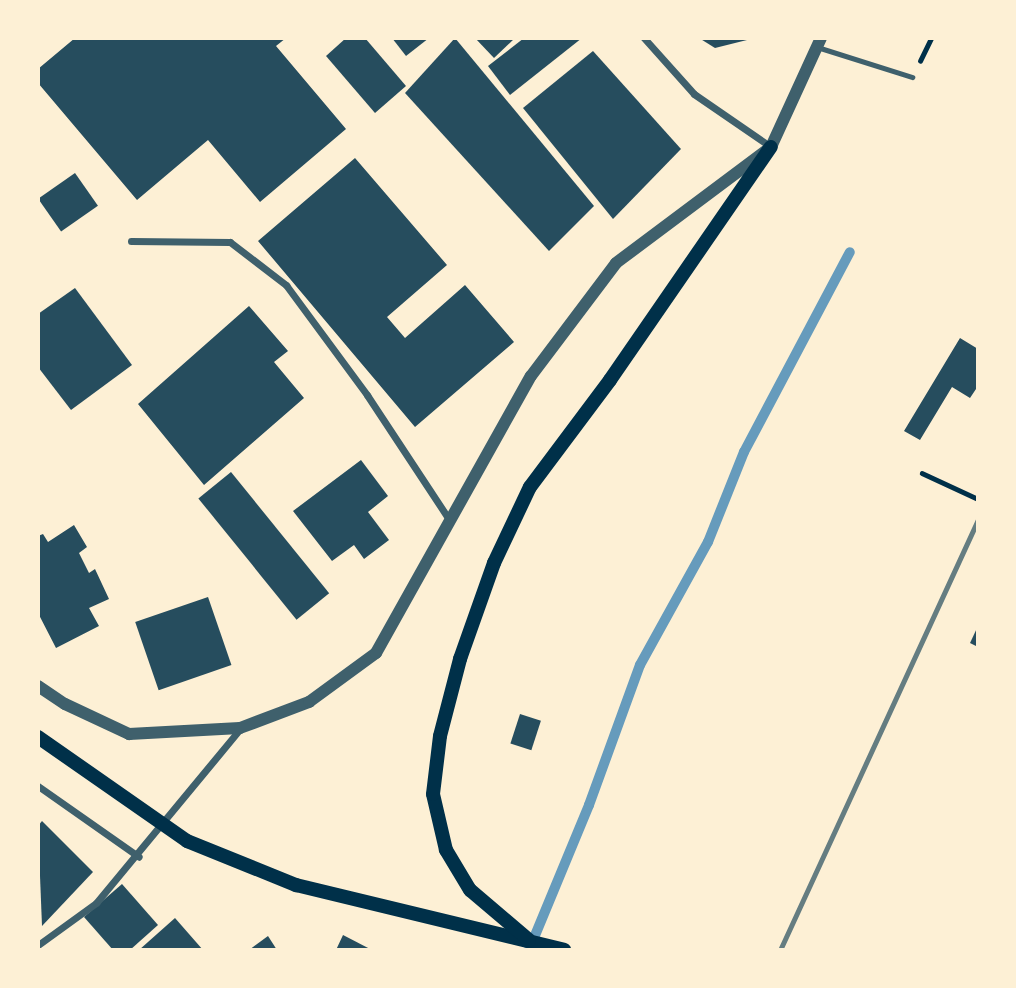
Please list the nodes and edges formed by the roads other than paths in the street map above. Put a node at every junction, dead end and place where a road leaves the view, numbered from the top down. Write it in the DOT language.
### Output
graph roads {
  1 [pos="644,38"];
  2 [pos="819,43"];
  3 [pos="912,77"];
  4 [pos="771,147"];
  5 [pos="131,241"];
  6 [pos="448,519"];
  7 [pos="38,686"];
  8 [pos="240,729"];
  9 [pos="38,737"];
  10 [pos="38,786"];
  11 [pos="139,857"];
  12 [pos="529,940"];
  13 [pos="38,945"];
  14 [pos="564,950"];
  1 -- 4 [label="street"];
  2 -- 3 [label="lane"];
  2 -- 4 [label="street"];
  4 -- 6 [label="street"];
  4 -- 12 [label="main road"];
  5 -- 6 [label="street"];
  6 -- 8 [label="street"];
  7 -- 8 [label="street"];
  8 -- 11 [label="street"];
  9 -- 12 [label="main road"];
  10 -- 11 [label="street"];
  11 -- 13 [label="street"];
  12 -- 14 [label="main road"];
}
